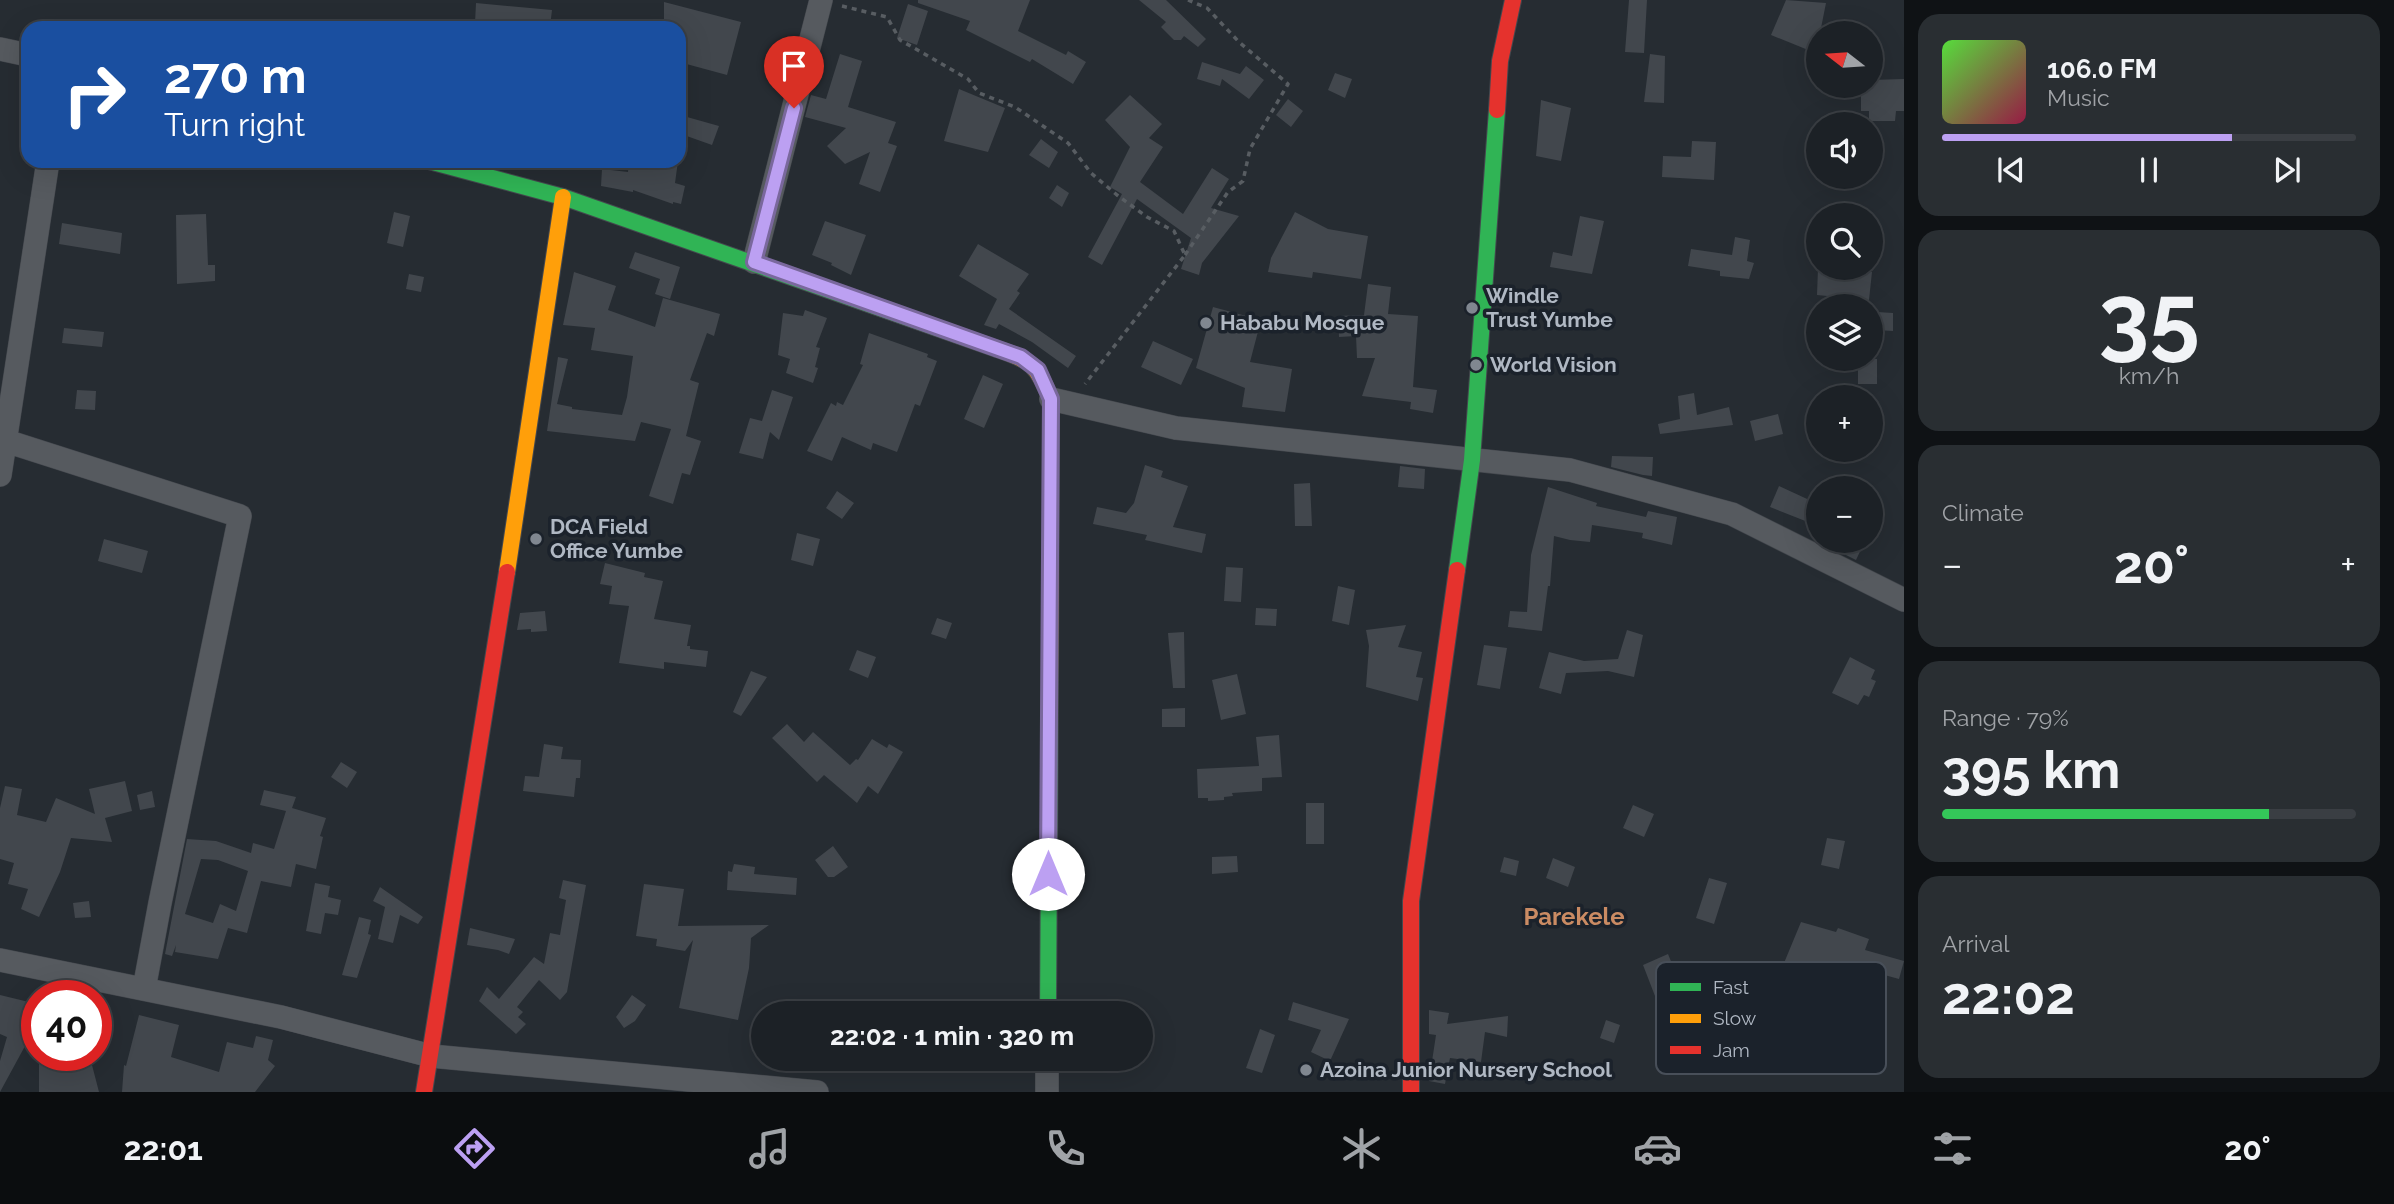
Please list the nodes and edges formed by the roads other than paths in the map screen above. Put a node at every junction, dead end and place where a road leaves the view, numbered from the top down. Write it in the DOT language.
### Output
graph roads {
  1 [pos="1513,0"];
  2 [pos="820,6"];
  3 [pos="0,49"];
  4 [pos="21,54"];
  5 [pos="47,168"];
  6 [pos="455,168"];
  7 [pos="563,197"];
  8 [pos="754,262"];
  9 [pos="1051,399"];
  10 [pos="6,441"];
  11 [pos="1472,460"];
  12 [pos="0,475"];
  13 [pos="1904,600"];
  14 [pos="0,960"];
  15 [pos="144,989"];
  16 [pos="1048,1001"];
  17 [pos="431,1056"];
  18 [pos="1047,1071"];
  19 [pos="424,1092"];
  20 [pos="817,1092"];
  21 [pos="1047,1092"];
  22 [pos="1411,1092"];
  1 -- 11 [label="street"];
  2 -- 8 [label="street"];
  3 -- 4 [label="street"];
  5 -- 10 [label="street"];
  6 -- 7 [label="street"];
  7 -- 8 [label="street"];
  7 -- 17 [label="street"];
  8 -- 9 [label="street"];
  9 -- 11 [label="street"];
  9 -- 16 [label="street"];
  10 -- 12 [label="street"];
  10 -- 15 [label="street"];
  11 -- 13 [label="street"];
  11 -- 22 [label="street"];
  14 -- 15 [label="street"];
  15 -- 17 [label="street"];
  17 -- 19 [label="street"];
  17 -- 20 [label="street"];
  18 -- 21 [label="street"];
}
